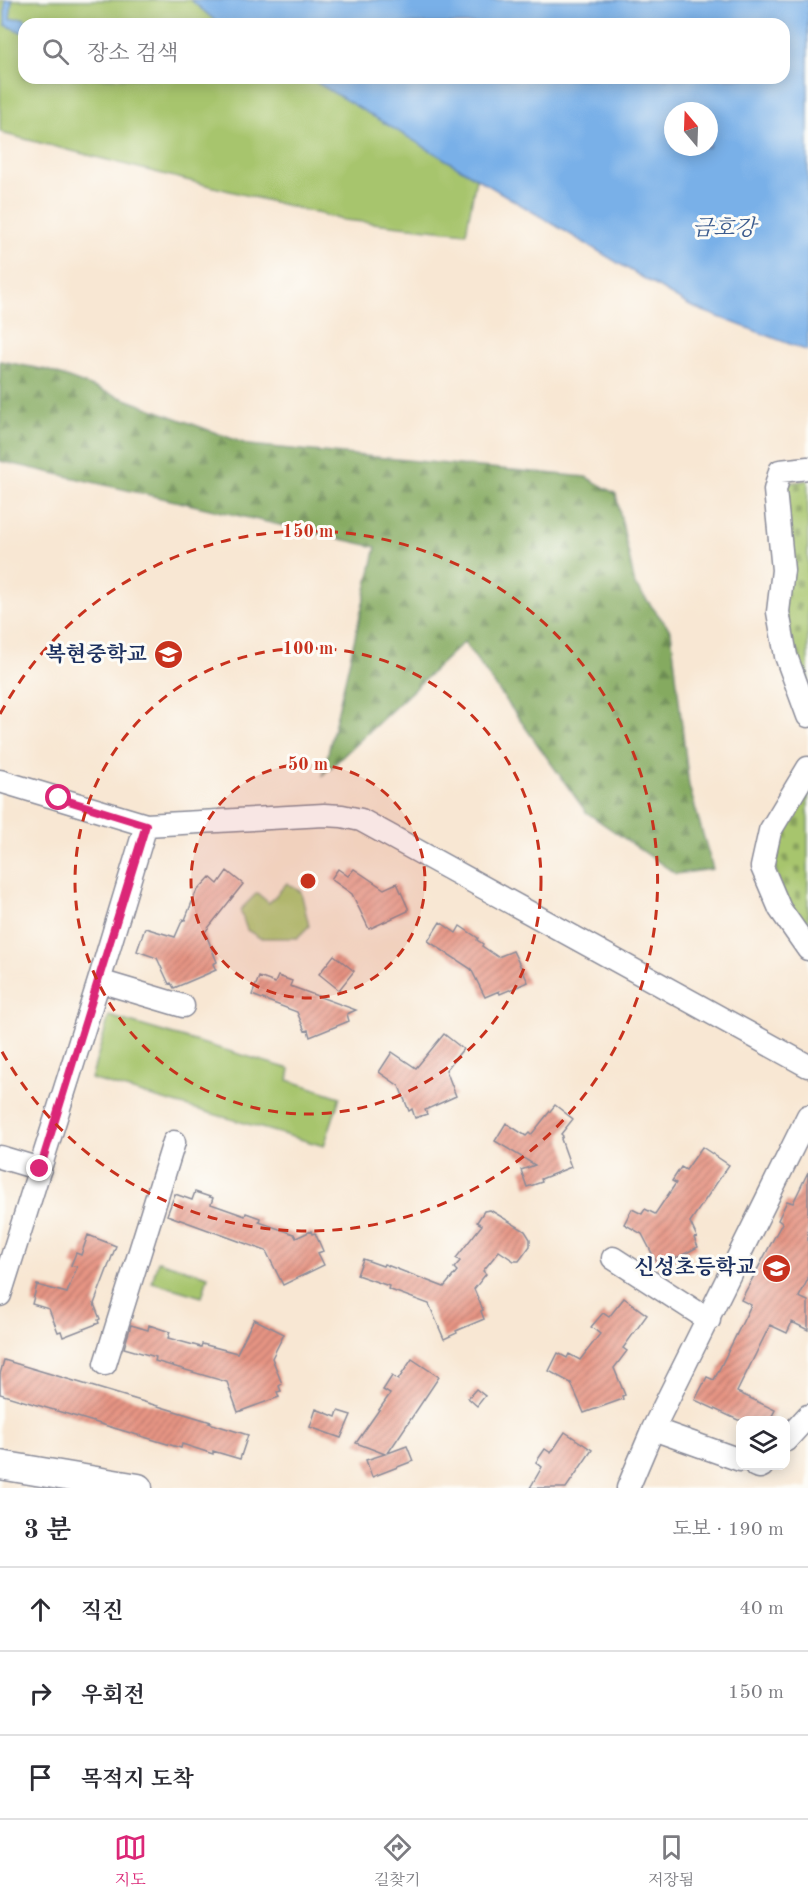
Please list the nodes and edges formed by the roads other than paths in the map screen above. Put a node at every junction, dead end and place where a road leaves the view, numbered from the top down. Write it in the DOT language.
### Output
graph roads {
  1 [pos="808,468"];
  2 [pos="808,716"];
  3 [pos="808,768"];
  4 [pos="0,781"];
  5 [pos="146,825"];
  6 [pos="808,949"];
  7 [pos="99,981"];
  8 [pos="183,1006"];
  9 [pos="808,1066"];
  10 [pos="808,1116"];
  11 [pos="174,1142"];
  12 [pos="0,1157"];
  13 [pos="40,1169"];
  14 [pos="613,1258"];
  15 [pos="0,1295"];
  16 [pos="709,1320"];
  17 [pos="105,1364"];
  18 [pos="808,1416"];
  19 [pos="653,1429"];
  20 [pos="790,1436"];
  21 [pos="736,1458"];
  22 [pos="0,1465"];
  23 [pos="138,1488"];
  24 [pos="628,1488"];
  1 -- 2 [label="street"];
  3 -- 6 [label="street"];
  4 -- 5 [label="street"];
  5 -- 7 [label="street"];
  5 -- 9 [label="street"];
  7 -- 8 [label="street"];
  7 -- 13 [label="street"];
  10 -- 16 [label="street"];
  11 -- 17 [label="street"];
  12 -- 13 [label="street"];
  13 -- 15 [label="street"];
  14 -- 16 [label="street"];
  16 -- 19 [label="street"];
  18 -- 20 [label="street"];
  19 -- 21 [label="street"];
  19 -- 24 [label="street"];
  22 -- 23 [label="main road"];
}
